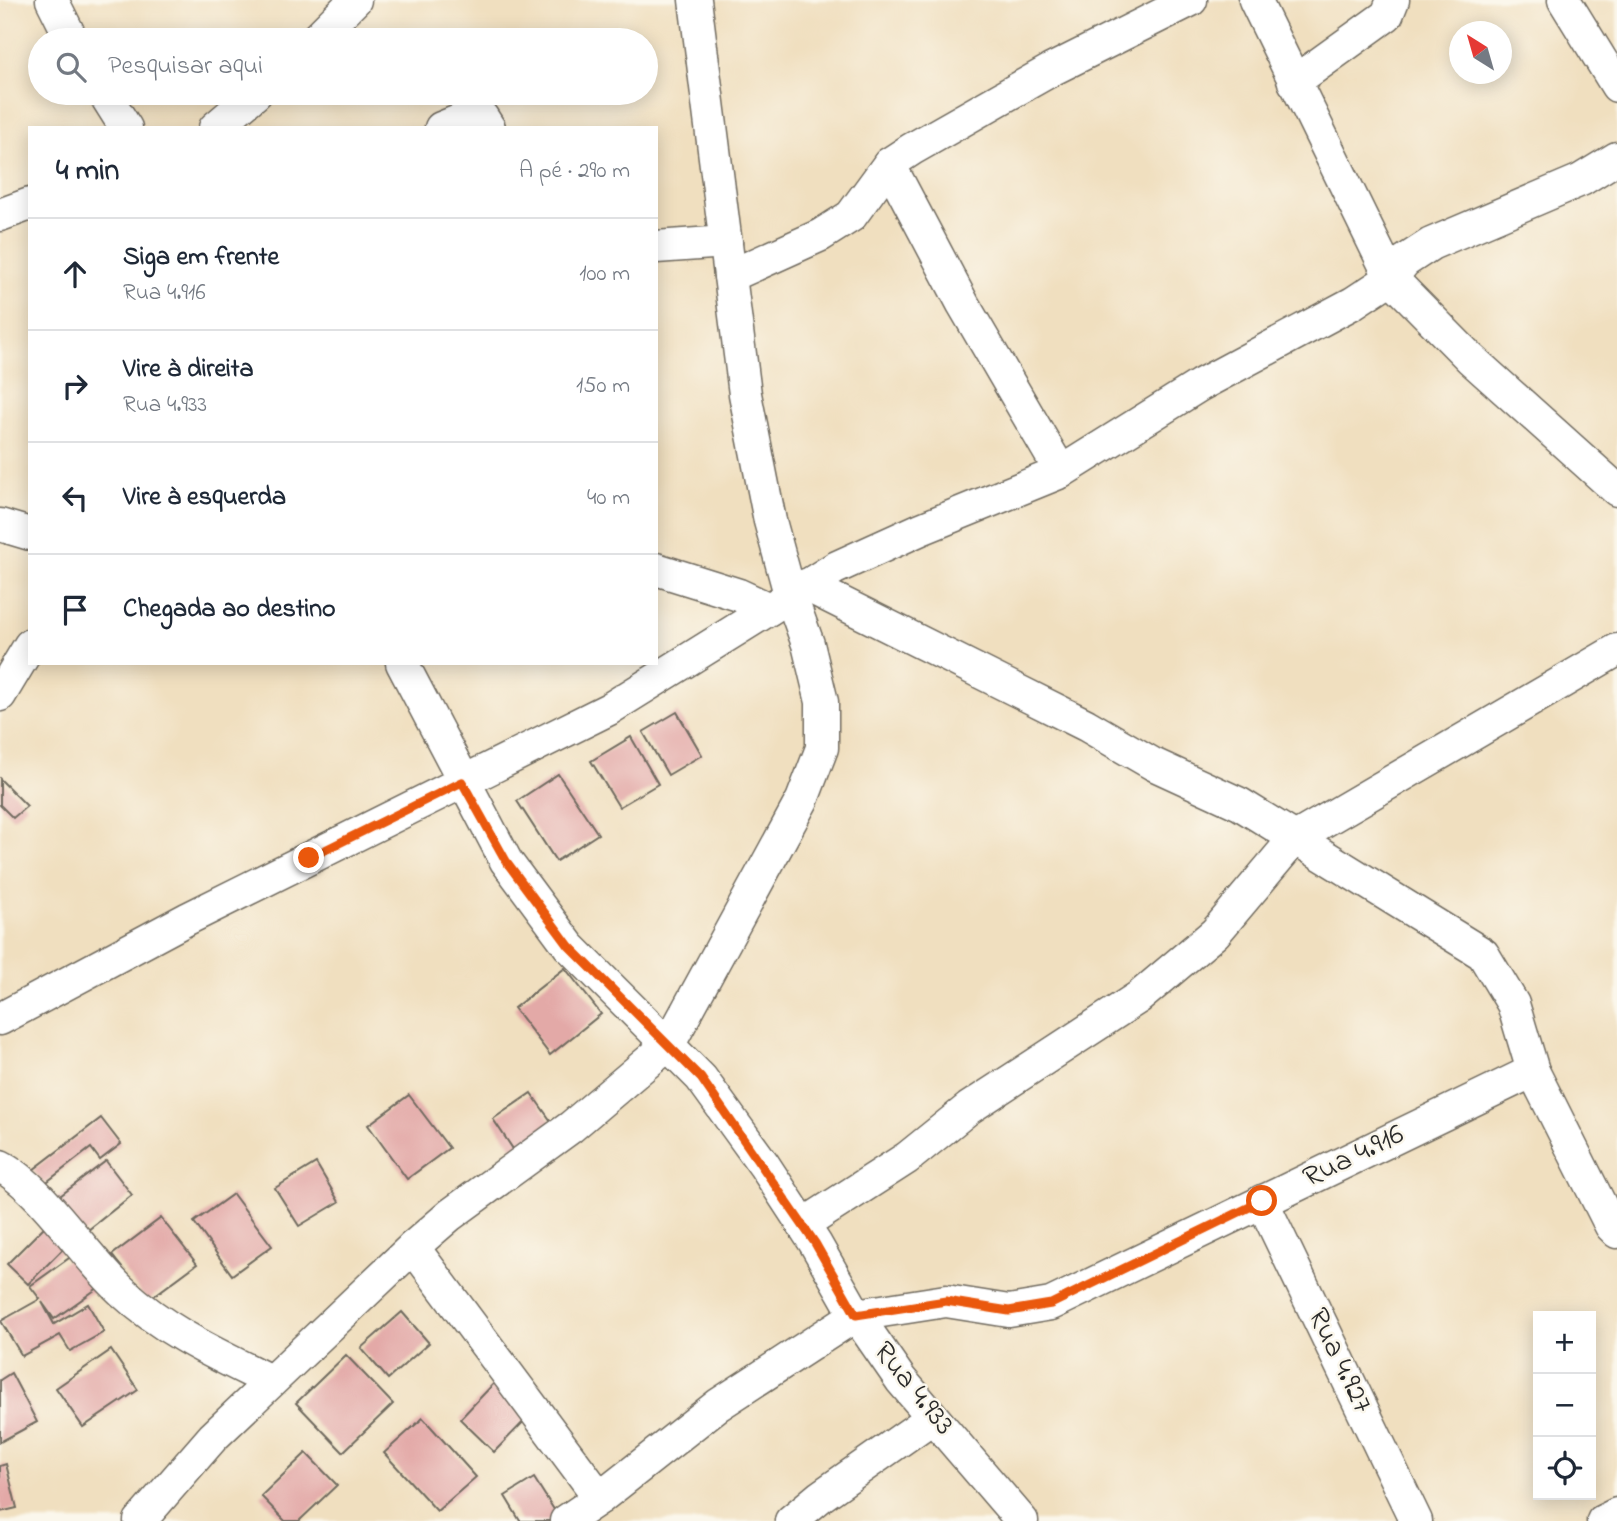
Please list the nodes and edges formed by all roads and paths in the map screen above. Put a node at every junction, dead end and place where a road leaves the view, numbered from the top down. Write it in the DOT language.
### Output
graph roads {
  1 [pos="52,0"];
  2 [pos="355,0"];
  3 [pos="695,0"];
  4 [pos="1191,0"];
  5 [pos="1255,0"];
  6 [pos="1393,0"];
  7 [pos="1564,0"];
  8 [pos="66,28"];
  9 [pos="327,28"];
  10 [pos="1294,82"];
  11 [pos="1617,86"];
  12 [pos="112,105"];
  13 [pos="242,105"];
  14 [pos="125,126"];
  15 [pos="217,126"];
  16 [pos="446,126"];
  17 [pos="488,126"];
  18 [pos="1617,158"];
  19 [pos="889,164"];
  20 [pos="28,205"];
  21 [pos="0,215"];
  22 [pos="726,242"];
  23 [pos="658,247"];
  24 [pos="730,276"];
  25 [pos="1391,278"];
  26 [pos="1061,472"];
  27 [pos="1617,490"];
  28 [pos="0,525"];
  29 [pos="28,533"];
  30 [pos="658,570"];
  31 [pos="788,596"];
  32 [pos="28,648"];
  33 [pos="1617,650"];
  34 [pos="403,665"];
  35 [pos="0,695"];
  36 [pos="462,782"];
  37 [pos="1295,838"];
  38 [pos="0,1019"];
  39 [pos="669,1044"];
  40 [pos="1533,1071"];
  41 [pos="0,1166"];
  42 [pos="1262,1201"];
  43 [pos="803,1225"];
  44 [pos="1617,1232"];
  45 [pos="413,1247"];
  46 [pos="856,1315"];
  47 [pos="270,1381"];
  48 [pos="932,1418"];
  49 [pos="600,1498"];
  50 [pos="1617,1514"];
  51 [pos="140,1521"];
  52 [pos="566,1521"];
  53 [pos="791,1521"];
  54 [pos="1022,1521"];
  55 [pos="1416,1521"];
  56 [pos="1603,1521"];
  1 -- 8 [label="street"];
  2 -- 9 [label="street"];
  3 -- 22 [label="street"];
  4 -- 19 [label="street"];
  5 -- 10 [label="street"];
  6 -- 10 [label="street"];
  7 -- 11 [label="street"];
  10 -- 25 [label="street"];
  12 -- 14 [label="street"];
  13 -- 15 [label="street"];
  16 -- 17 [label="street"];
  18 -- 25 [label="street"];
  19 -- 24 [label="street"];
  19 -- 26 [label="street"];
  20 -- 21 [label="street"];
  22 -- 23 [label="street"];
  22 -- 24 [label="street"];
  24 -- 31 [label="street"];
  25 -- 26 [label="street"];
  25 -- 27 [label="street"];
  26 -- 31 [label="street"];
  28 -- 29 [label="street"];
  30 -- 31 [label="street"];
  31 -- 36 [label="street"];
  31 -- 37 [label="street"];
  31 -- 39 [label="street"];
  32 -- 35 [label="street"];
  33 -- 37 [label="street"];
  34 -- 36 [label="street, Rua 4.933"];
  36 -- 38 [label="street"];
  36 -- 39 [label="street, Rua 4.933"];
  37 -- 40 [label="street"];
  37 -- 43 [label="street"];
  39 -- 43 [label="street, Rua 4.933"];
  39 -- 45 [label="street"];
  40 -- 42 [label="street, Rua 4.916"];
  40 -- 44 [label="street"];
  41 -- 47 [label="street"];
  42 -- 46 [label="street, Rua 4.916"];
  42 -- 55 [label="street, Rua 4.927"];
  43 -- 46 [label="street, Rua 4.933"];
  45 -- 47 [label="street"];
  45 -- 49 [label="street"];
  46 -- 48 [label="street, Rua 4.933"];
  46 -- 49 [label="street"];
  47 -- 51 [label="street"];
  48 -- 53 [label="street"];
  48 -- 54 [label="street, Rua 4.933"];
  49 -- 52 [label="street"];
  50 -- 56 [label="street"];
}
